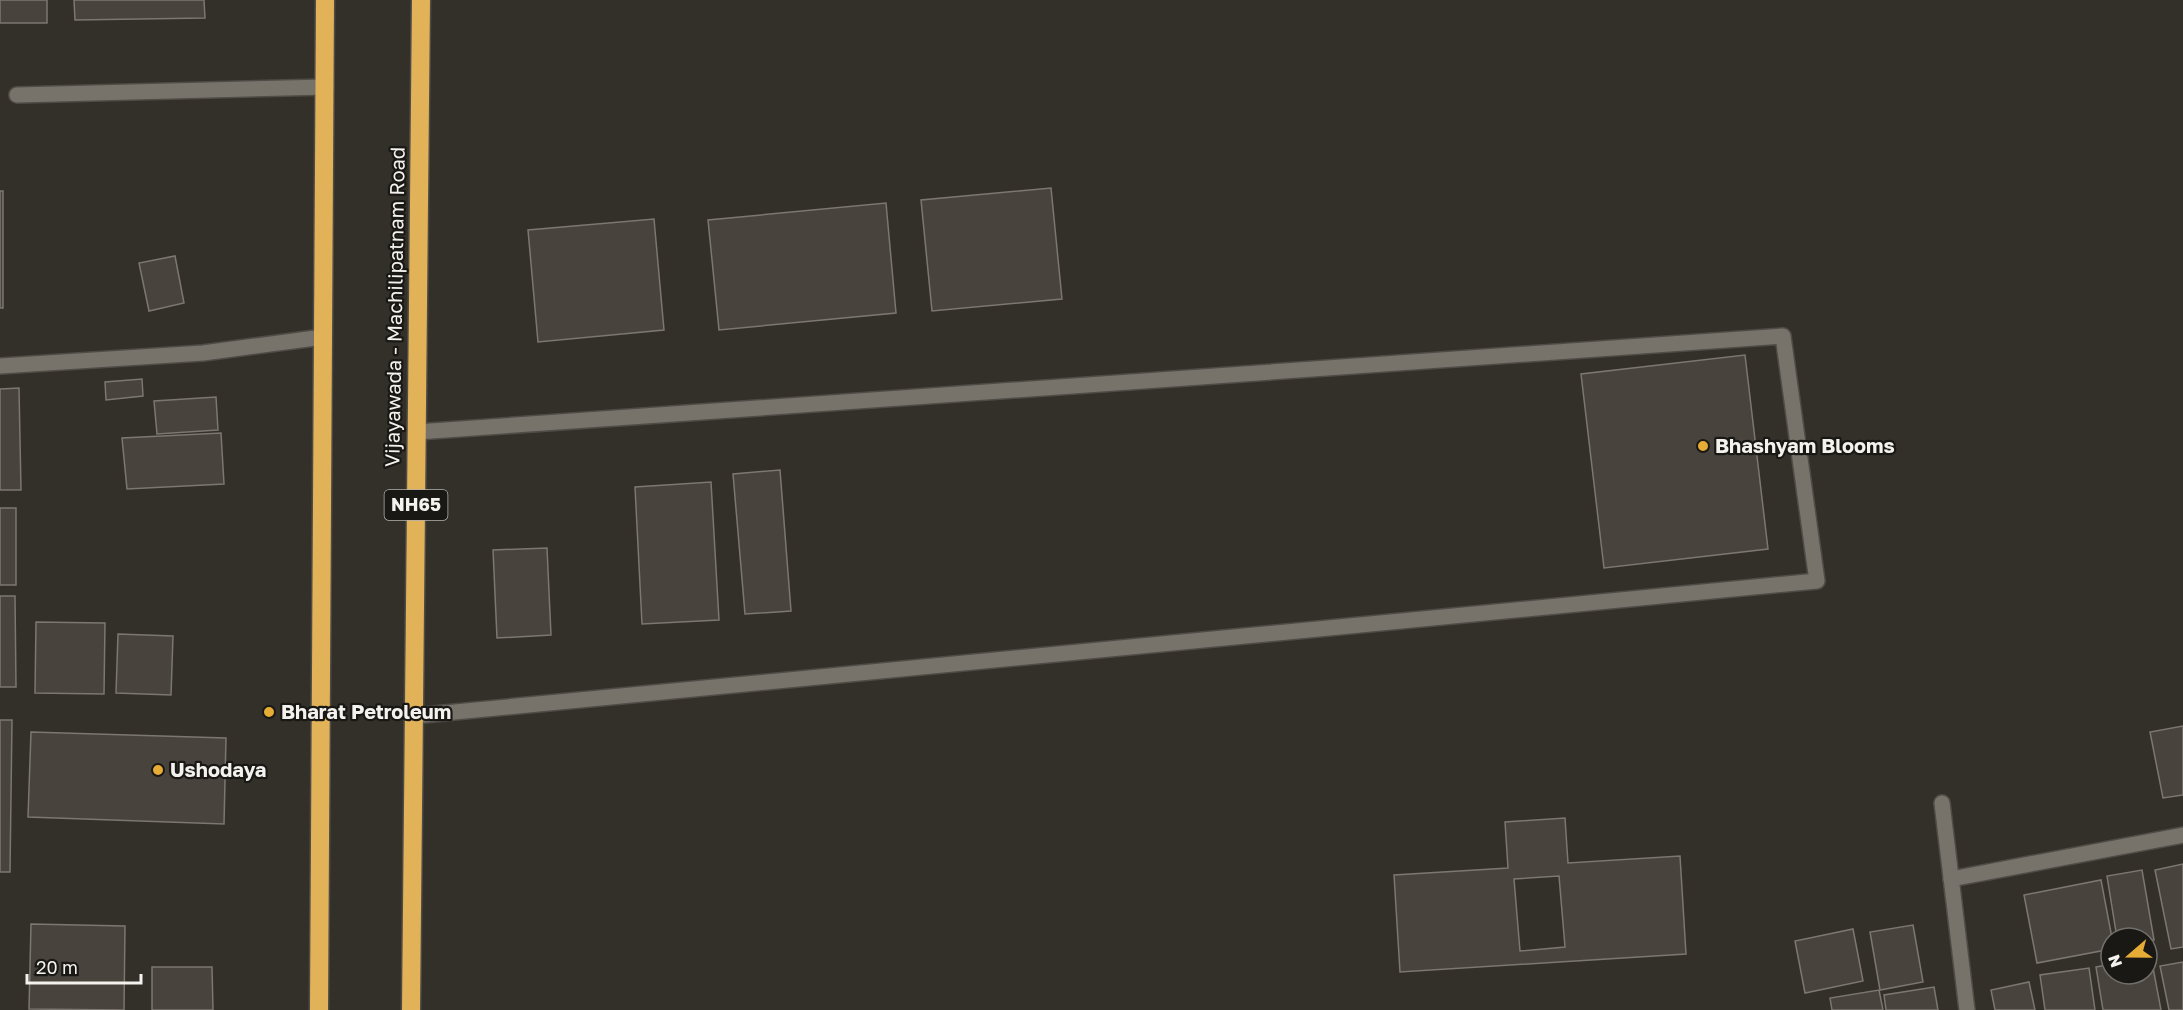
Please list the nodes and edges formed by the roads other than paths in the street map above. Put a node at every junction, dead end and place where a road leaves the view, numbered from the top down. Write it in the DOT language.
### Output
graph roads {
  1 [pos="325,0"];
  2 [pos="421,0"];
  3 [pos="326,87"];
  4 [pos="17,95"];
  5 [pos="323,337"];
  6 [pos="0,366"];
  7 [pos="417,432"];
  8 [pos="413,716"];
  9 [pos="1942,803"];
  10 [pos="2183,835"];
  11 [pos="1951,879"];
  12 [pos="319,1010"];
  13 [pos="411,1010"];
  14 [pos="1967,1010"];
  1 -- 3 [label="highway"];
  2 -- 7 [label="highway, Vijayawada - Machilipatnam Road / NH65"];
  3 -- 4 [label="street"];
  3 -- 5 [label="highway"];
  5 -- 6 [label="street"];
  5 -- 12 [label="highway"];
  7 -- 8 [label="highway, Vijayawada - Machilipatnam Road / NH65"];
  7 -- 8 [label="street"];
  8 -- 13 [label="highway, Vijayawada - Machilipatnam Road / NH65"];
  9 -- 11 [label="street"];
  10 -- 11 [label="street"];
  11 -- 14 [label="street"];
}
